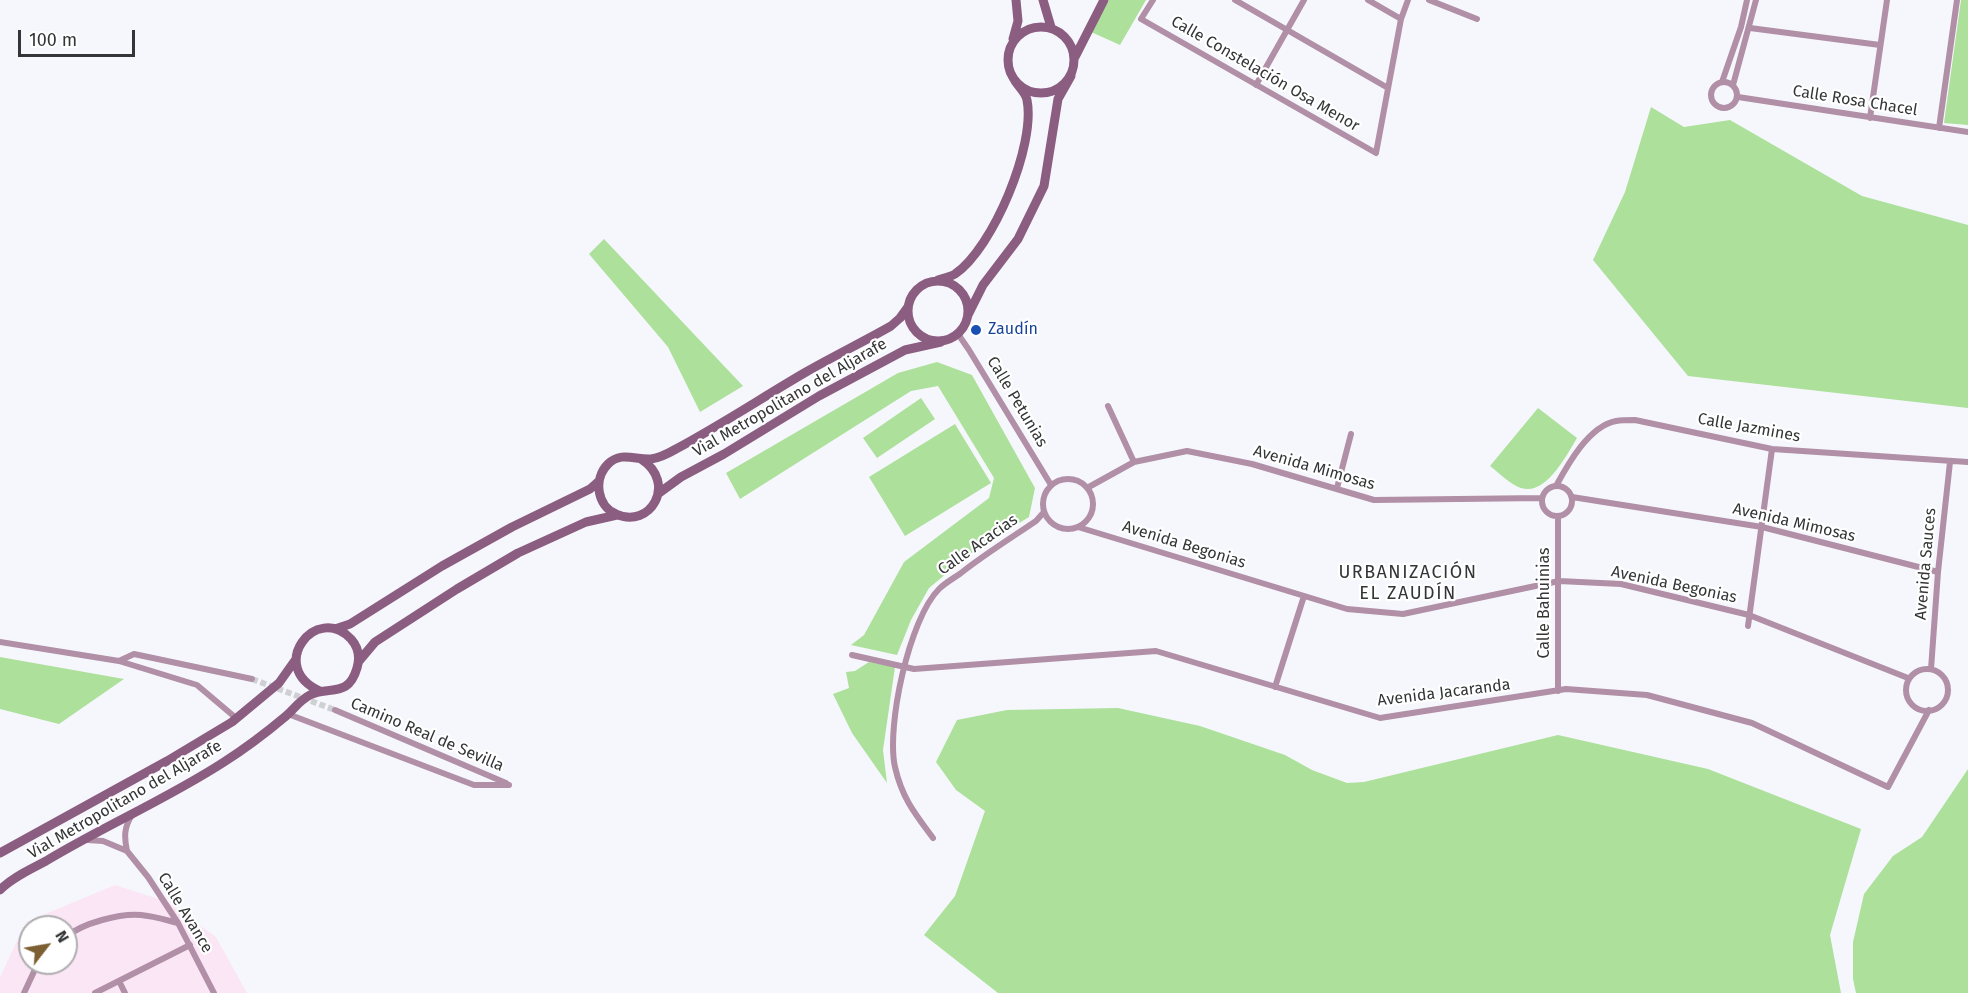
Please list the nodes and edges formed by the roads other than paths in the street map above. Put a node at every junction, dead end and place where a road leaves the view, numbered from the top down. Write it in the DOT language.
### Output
graph roads {
  1 [pos="1016,0"];
  2 [pos="1043,0"];
  3 [pos="1104,0"];
  4 [pos="1153,0"];
  5 [pos="1235,0"];
  6 [pos="1304,0"];
  7 [pos="1368,0"];
  8 [pos="1408,0"];
  9 [pos="1430,0"];
  10 [pos="1747,0"];
  11 [pos="1756,0"];
  12 [pos="1887,0"];
  13 [pos="1957,0"];
  14 [pos="1401,18"];
  15 [pos="1477,19"];
  16 [pos="1051,27"];
  17 [pos="1750,28"];
  18 [pos="1089,29"];
  19 [pos="1287,30"];
  20 [pos="1069,41"];
  21 [pos="1012,42"];
  22 [pos="1880,45"];
  23 [pos="1075,57"];
  24 [pos="1071,76"];
  25 [pos="1015,81"];
  26 [pos="1722,82"];
  27 [pos="1256,85"];
  28 [pos="1733,85"];
  29 [pos="1388,88"];
  30 [pos="1738,97"];
  31 [pos="1870,118"];
  32 [pos="1939,128"];
  33 [pos="1968,132"];
  34 [pos="938,280"];
  35 [pos="908,307"];
  36 [pos="968,315"];
  37 [pos="958,334"];
  38 [pos="941,342"];
  39 [pos="1108,406"];
  40 [pos="1351,434"];
  41 [pos="1772,449"];
  42 [pos="641,459"];
  43 [pos="1134,462"];
  44 [pos="1950,462"];
  45 [pos="1968,462"];
  46 [pos="599,481"];
  47 [pos="1051,485"];
  48 [pos="1556,486"];
  49 [pos="1086,488"];
  50 [pos="1337,488"];
  51 [pos="659,493"];
  52 [pos="1572,497"];
  53 [pos="1542,498"];
  54 [pos="1044,512"];
  55 [pos="616,515"];
  56 [pos="1558,516"];
  57 [pos="1078,527"];
  58 [pos="1762,527"];
  59 [pos="1938,572"];
  60 [pos="1559,581"];
  61 [pos="1304,596"];
  62 [pos="1749,615"];
  63 [pos="1748,626"];
  64 [pos="335,629"];
  65 [pos="0,642"];
  66 [pos="852,655"];
  67 [pos="296,659"];
  68 [pos="119,661"];
  69 [pos="359,661"];
  70 [pos="904,666"];
  71 [pos="1931,669"];
  72 [pos="1908,678"];
  73 [pos="252,679"];
  74 [pos="1275,687"];
  75 [pos="320,691"];
  76 [pos="1558,691"];
  77 [pos="335,710"];
  78 [pos="1929,711"];
  79 [pos="288,714"];
  80 [pos="236,718"];
  81 [pos="133,813"];
  82 [pos="933,838"];
  83 [pos="83,840"];
  84 [pos="127,851"];
  85 [pos="0,853"];
  86 [pos="0,890"];
  87 [pos="178,923"];
  88 [pos="78,930"];
  89 [pos="190,945"];
  90 [pos="32,975"];
  91 [pos="119,981"];
  92 [pos="98,992"];
  93 [pos="24,993"];
  94 [pos="125,993"];
  95 [pos="214,993"];
  1 -- 21 [label="main road, Vial Metropolitano del Aljarafe"];
  2 -- 16 [label="main road"];
  3 -- 18 [label="main road"];
  4 -- 27 [label="street, Calle Constelación Osa Menor"];
  5 -- 19 [label="street"];
  6 -- 19 [label="street"];
  7 -- 14 [label="street"];
  8 -- 14 [label="street"];
  9 -- 15 [label="street"];
  10 -- 26 [label="street"];
  11 -- 17 [label="street"];
  12 -- 22 [label="street"];
  13 -- 32 [label="street"];
  14 -- 29 [label="street"];
  16 -- 20 [label="main road"];
  16 -- 21 [label="main road"];
  17 -- 22 [label="street"];
  17 -- 28 [label="street"];
  18 -- 20 [label="main road"];
  18 -- 23 [label="main road"];
  19 -- 27 [label="street"];
  19 -- 29 [label="street"];
  20 -- 23 [label="main road"];
  21 -- 25 [label="main road, Vial Metropolitano del Aljarafe"];
  22 -- 31 [label="street"];
  23 -- 24 [label="main road"];
  24 -- 25 [label="main road"];
  24 -- 36 [label="main road"];
  25 -- 34 [label="main road, Vial Metropolitano del Aljarafe"];
  26 -- 28 [label="street"];
  26 -- 30 [label="street"];
  27 -- 29 [label="street, Calle Constelación Osa Menor"];
  28 -- 30 [label="street"];
  30 -- 31 [label="street, Calle Rosa Chacel"];
  31 -- 32 [label="street, Calle Rosa Chacel"];
  32 -- 33 [label="street, Calle Rosa Chacel"];
  34 -- 35 [label="main road, Vial Metropolitano del Aljarafe"];
  34 -- 36 [label="main road"];
  35 -- 38 [label="main road"];
  35 -- 42 [label="main road, Vial Metropolitano del Aljarafe"];
  36 -- 37 [label="main road"];
  37 -- 38 [label="main road, Vial Metropolitano del Aljarafe"];
  37 -- 47 [label="street, Calle Petunias"];
  38 -- 51 [label="main road, Vial Metropolitano del Aljarafe"];
  39 -- 43 [label="street"];
  40 -- 50 [label="street"];
  41 -- 44 [label="street, Calle Jazmines"];
  41 -- 48 [label="street, Calle Jazmines"];
  41 -- 58 [label="street"];
  42 -- 46 [label="main road, Vial Metropolitano del Aljarafe"];
  42 -- 51 [label="main road"];
  43 -- 49 [label="street, Avenida Mimosas"];
  43 -- 50 [label="street, Avenida Mimosas"];
  44 -- 45 [label="street, Calle Jazmines"];
  44 -- 59 [label="street, Avenida Sauces"];
  46 -- 55 [label="main road"];
  46 -- 64 [label="main road, Vial Metropolitano del Aljarafe"];
  47 -- 49 [label="street"];
  47 -- 54 [label="street"];
  48 -- 52 [label="street"];
  48 -- 53 [label="street"];
  49 -- 57 [label="street"];
  50 -- 53 [label="street, Avenida Mimosas"];
  51 -- 55 [label="main road, Vial Metropolitano del Aljarafe"];
  52 -- 56 [label="street"];
  52 -- 58 [label="street, Avenida Mimosas"];
  53 -- 56 [label="street"];
  54 -- 57 [label="street"];
  54 -- 70 [label="street, Calle Acacias"];
  55 -- 69 [label="main road, Vial Metropolitano del Aljarafe"];
  56 -- 60 [label="street, Calle Bahuinias"];
  57 -- 61 [label="street, Avenida Begonias"];
  58 -- 59 [label="street, Avenida Mimosas"];
  58 -- 62 [label="street"];
  59 -- 71 [label="street, Avenida Sauces"];
  60 -- 61 [label="street, Avenida Begonias"];
  60 -- 62 [label="street, Avenida Begonias"];
  60 -- 76 [label="street, Calle Bahuinias"];
  61 -- 74 [label="street"];
  62 -- 63 [label="street"];
  62 -- 72 [label="street, Avenida Begonias"];
  64 -- 67 [label="main road, Vial Metropolitano del Aljarafe"];
  64 -- 69 [label="main road"];
  65 -- 68 [label="street"];
  66 -- 70 [label="street, Avenida Jacaranda"];
  67 -- 75 [label="main road"];
  67 -- 80 [label="main road, Vial Metropolitano del Aljarafe"];
  68 -- 73 [label="street"];
  68 -- 80 [label="street"];
  69 -- 75 [label="main road, Vial Metropolitano del Aljarafe"];
  70 -- 74 [label="street, Avenida Jacaranda"];
  70 -- 82 [label="street, Calle Acacias"];
  71 -- 72 [label="street"];
  71 -- 78 [label="street"];
  72 -- 78 [label="street"];
  74 -- 76 [label="street, Avenida Jacaranda"];
  75 -- 79 [label="main road, Vial Metropolitano del Aljarafe"];
  76 -- 78 [label="street, Avenida Jacaranda"];
  77 -- 79 [label="street, Camino Real de Sevilla"];
  79 -- 81 [label="main road, Vial Metropolitano del Aljarafe"];
  80 -- 85 [label="main road, Vial Metropolitano del Aljarafe"];
  81 -- 83 [label="main road, Vial Metropolitano del Aljarafe"];
  81 -- 84 [label="street"];
  83 -- 84 [label="street"];
  83 -- 86 [label="main road, Vial Metropolitano del Aljarafe"];
  84 -- 87 [label="street, Calle Avance"];
  87 -- 88 [label="street"];
  87 -- 89 [label="street, Calle Avance"];
  89 -- 91 [label="street"];
  89 -- 95 [label="street, Calle Avance"];
  90 -- 93 [label="street"];
  91 -- 92 [label="street"];
  91 -- 94 [label="street"];
}
